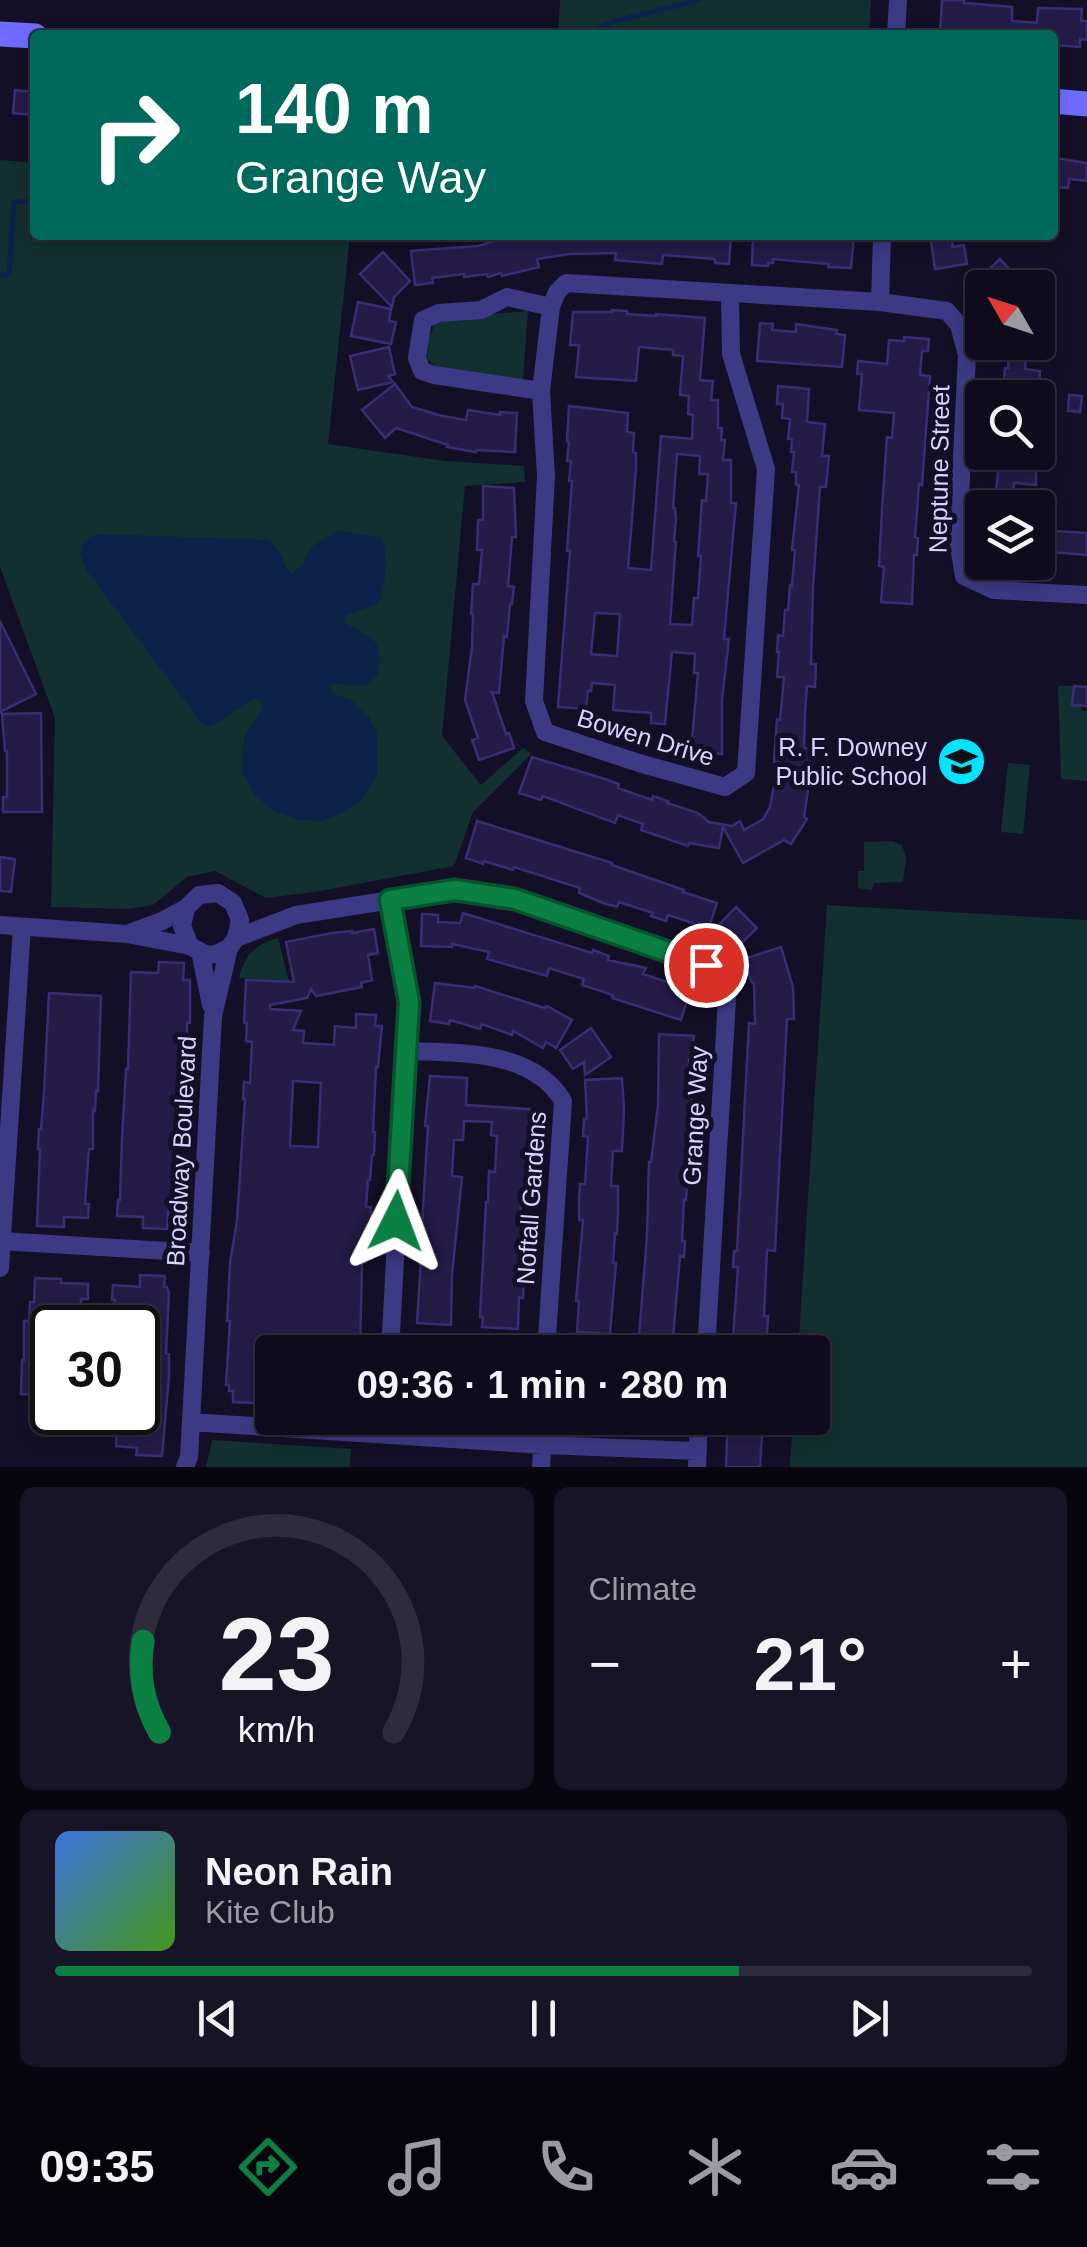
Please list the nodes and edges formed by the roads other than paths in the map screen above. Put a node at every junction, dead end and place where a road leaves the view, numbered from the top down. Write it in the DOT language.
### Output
graph roads {
  1 [pos="898,0"];
  2 [pos="896,30"];
  3 [pos="0,34"];
  4 [pos="30,36"];
  5 [pos="1058,102"];
  6 [pos="1087,104"];
  7 [pos="882,240"];
  8 [pos="730,294"];
  9 [pos="880,302"];
  10 [pos="551,308"];
  11 [pos="541,391"];
  12 [pos="1087,595"];
  13 [pos="390,900"];
  14 [pos="234,903"];
  15 [pos="186,908"];
  16 [pos="286,920"];
  17 [pos="0,926"];
  18 [pos="22,928"];
  19 [pos="127,934"];
  20 [pos="232,943"];
  21 [pos="195,948"];
  22 [pos="213,1016"];
  23 [pos="405,1050"];
  24 [pos="6,1086"];
  25 [pos="1,1241"];
  26 [pos="201,1253"];
  27 [pos="0,1268"];
  28 [pos="391,1335"];
  29 [pos="547,1335"];
  30 [pos="707,1335"];
  31 [pos="192,1422"];
  32 [pos="255,1423"];
  33 [pos="460,1435"];
  34 [pos="543,1435"];
  35 [pos="543,1445"];
  36 [pos="698,1459"];
  37 [pos="185,1467"];
  38 [pos="542,1467"];
  1 -- 2 [label="street"];
  3 -- 4 [label="street"];
  5 -- 6 [label="street"];
  7 -- 9 [label="street"];
  8 -- 9 [label="street"];
  8 -- 10 [label="street"];
  8 -- 11 [label="street, Bowen Drive"];
  9 -- 12 [label="street, Neptune Street"];
  10 -- 11 [label="street, Bowen Drive"];
  10 -- 11 [label="street"];
  13 -- 16 [label="street, Grange Way"];
  13 -- 23 [label="street"];
  13 -- 30 [label="street, Grange Way"];
  14 -- 15 [label="street"];
  14 -- 16 [label="street"];
  14 -- 20 [label="street"];
  15 -- 19 [label="street"];
  15 -- 21 [label="street"];
  16 -- 20 [label="street, Grange Way"];
  17 -- 18 [label="street"];
  18 -- 19 [label="street"];
  18 -- 24 [label="street"];
  19 -- 21 [label="street"];
  20 -- 21 [label="street"];
  20 -- 22 [label="street, Broadway Boulevard"];
  21 -- 22 [label="street, Broadway Boulevard"];
  22 -- 26 [label="street, Broadway Boulevard"];
  23 -- 28 [label="street"];
  23 -- 29 [label="street, Noftall Gardens"];
  24 -- 25 [label="street"];
  25 -- 26 [label="street"];
  25 -- 27 [label="street"];
  26 -- 31 [label="street, Broadway Boulevard"];
  31 -- 32 [label="street"];
  31 -- 37 [label="street, Broadway Boulevard"];
  33 -- 35 [label="street"];
  34 -- 35 [label="street"];
  35 -- 36 [label="street"];
  35 -- 38 [label="street"];
}
